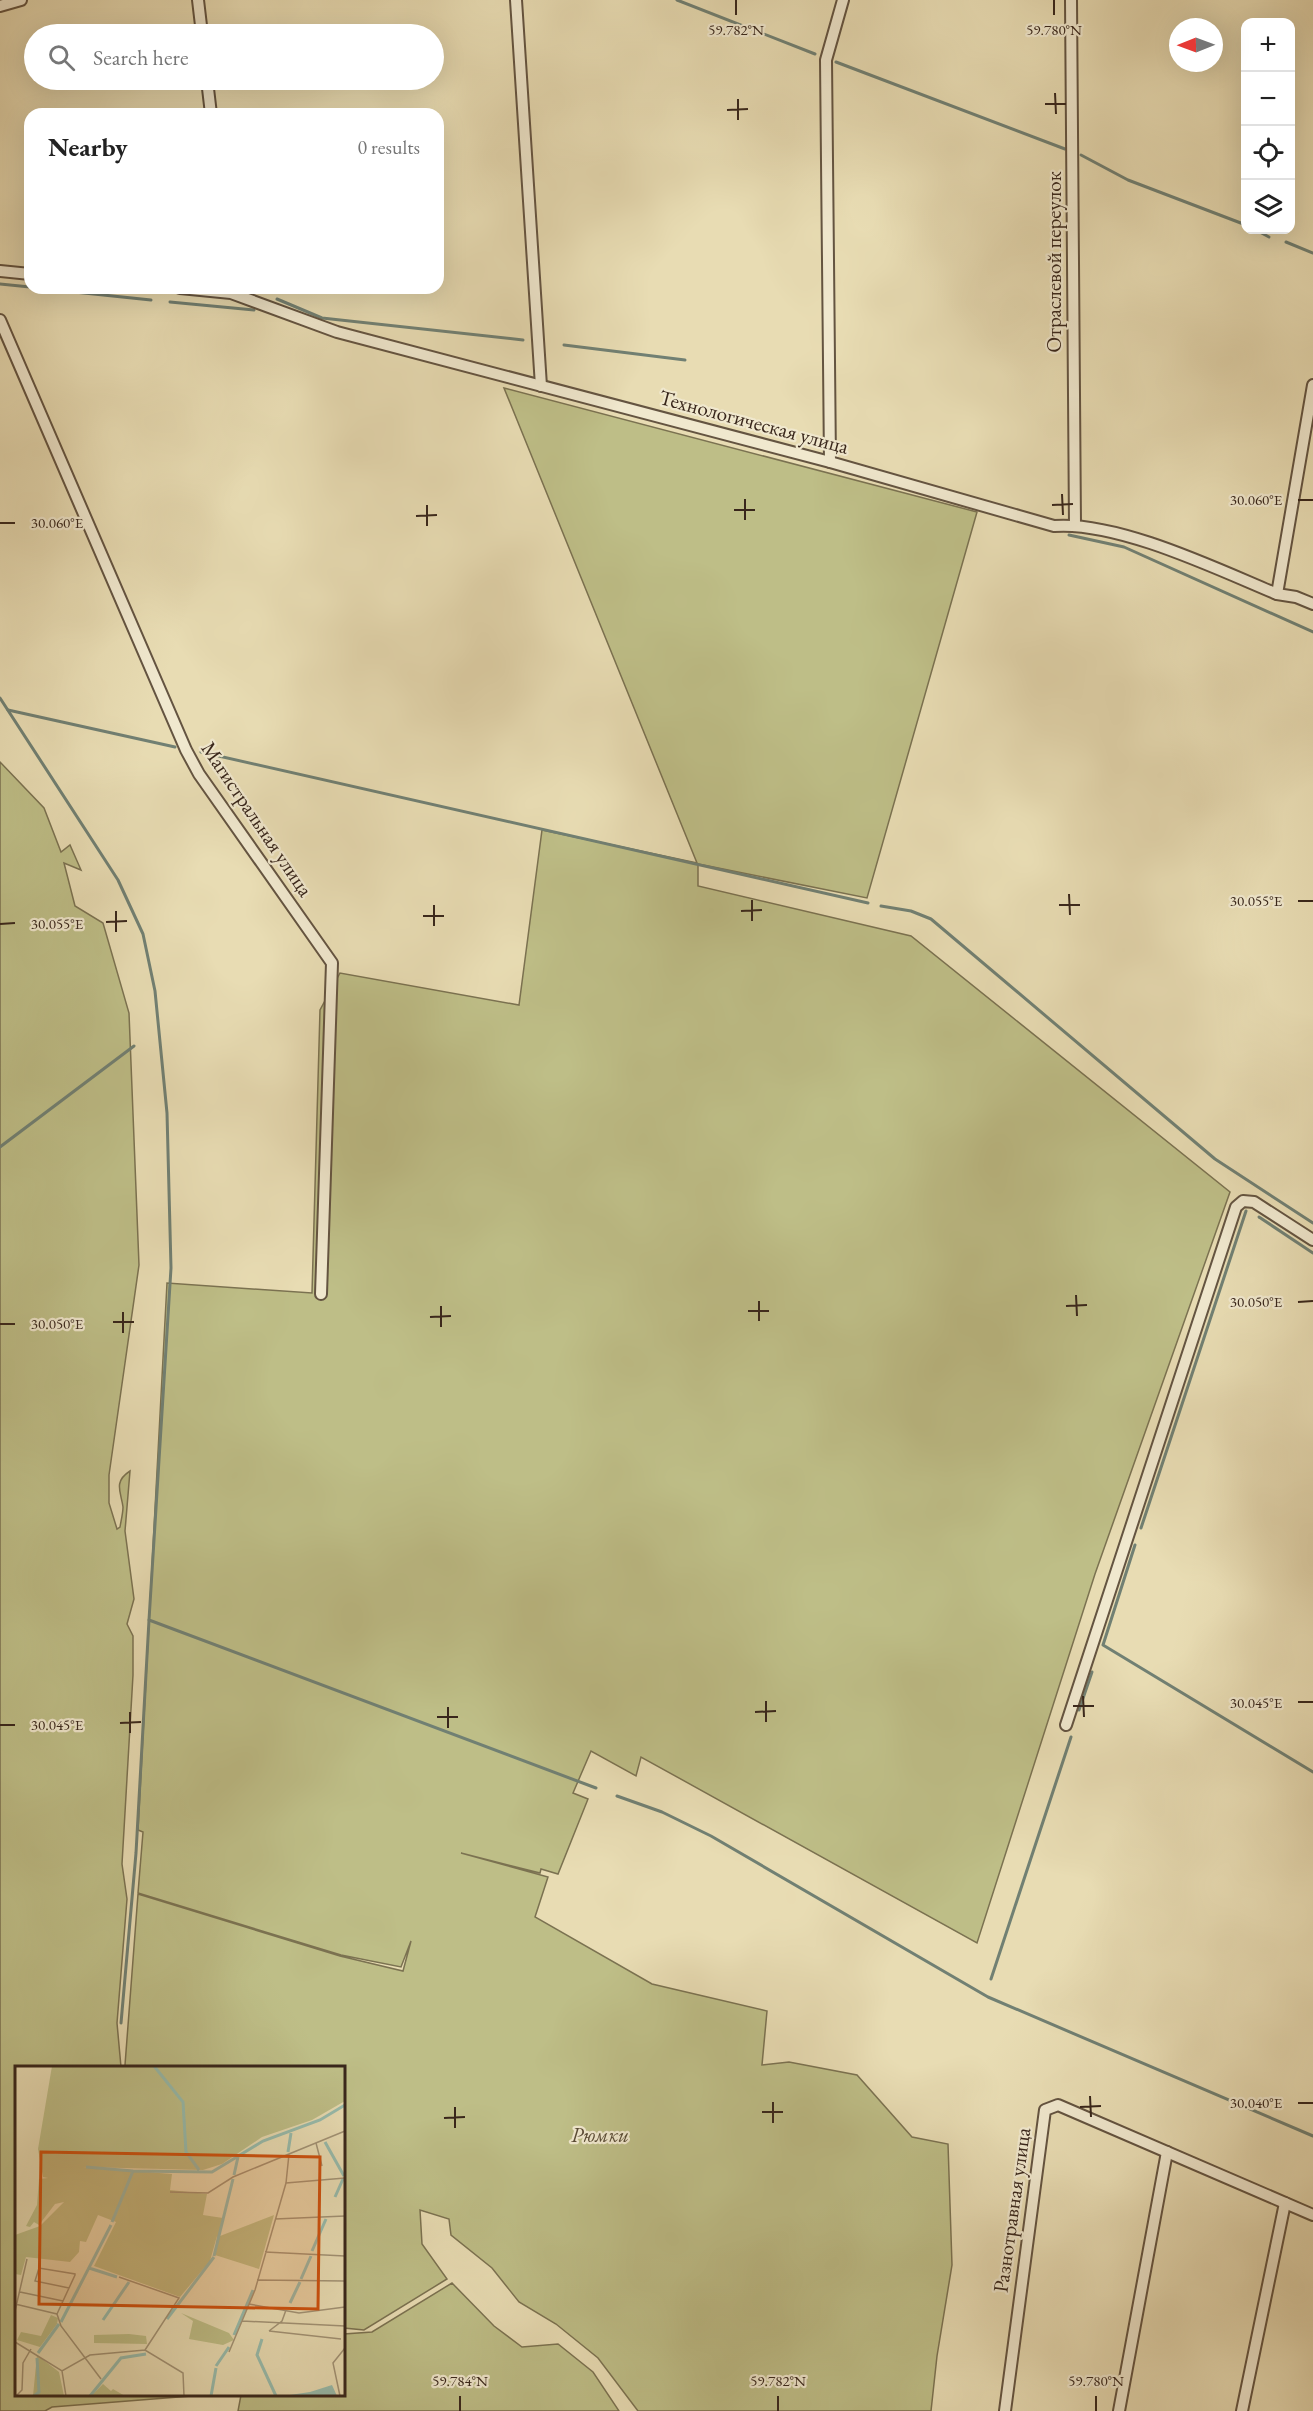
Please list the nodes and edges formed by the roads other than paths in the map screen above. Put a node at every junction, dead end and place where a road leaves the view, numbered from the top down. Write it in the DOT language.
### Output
graph roads {
  1 [pos="21,0"];
  2 [pos="198,0"];
  3 [pos="516,0"];
  4 [pos="843,0"];
  5 [pos="1071,0"];
  6 [pos="0,6"];
  7 [pos="201,24"];
  8 [pos="208,90"];
  9 [pos="210,108"];
  10 [pos="0,271"];
  11 [pos="24,273"];
  12 [pos="241,294"];
  13 [pos="0,320"];
  14 [pos="1313,385"];
  15 [pos="541,386"];
  16 [pos="830,462"];
  17 [pos="1076,525"];
  18 [pos="1277,594"];
  19 [pos="1313,604"];
  20 [pos="1313,1240"];
  21 [pos="321,1294"];
  22 [pos="1066,1725"];
  23 [pos="1167,2152"];
  24 [pos="1285,2203"];
  25 [pos="1313,2215"];
  26 [pos="1005,2411"];
  27 [pos="1119,2411"];
  28 [pos="1242,2411"];
  1 -- 6 [label="street"];
  2 -- 7 [label="street"];
  3 -- 15 [label="street"];
  4 -- 16 [label="street"];
  5 -- 17 [label="street, Отраслевой переулок"];
  8 -- 9 [label="street"];
  10 -- 11 [label="street"];
  12 -- 15 [label="street, Технологическая улица"];
  13 -- 21 [label="street, Магистральная улица"];
  14 -- 18 [label="street"];
  15 -- 16 [label="street, Технологическая улица"];
  16 -- 17 [label="street, Технологическая улица"];
  17 -- 18 [label="street, Технологическая улица"];
  18 -- 19 [label="street, Технологическая улица"];
  20 -- 22 [label="street"];
  23 -- 24 [label="street, Разнотравная улица"];
  23 -- 26 [label="street, Разнотравная улица"];
  23 -- 27 [label="street"];
  24 -- 25 [label="street, Разнотравная улица"];
  24 -- 28 [label="street"];
}
